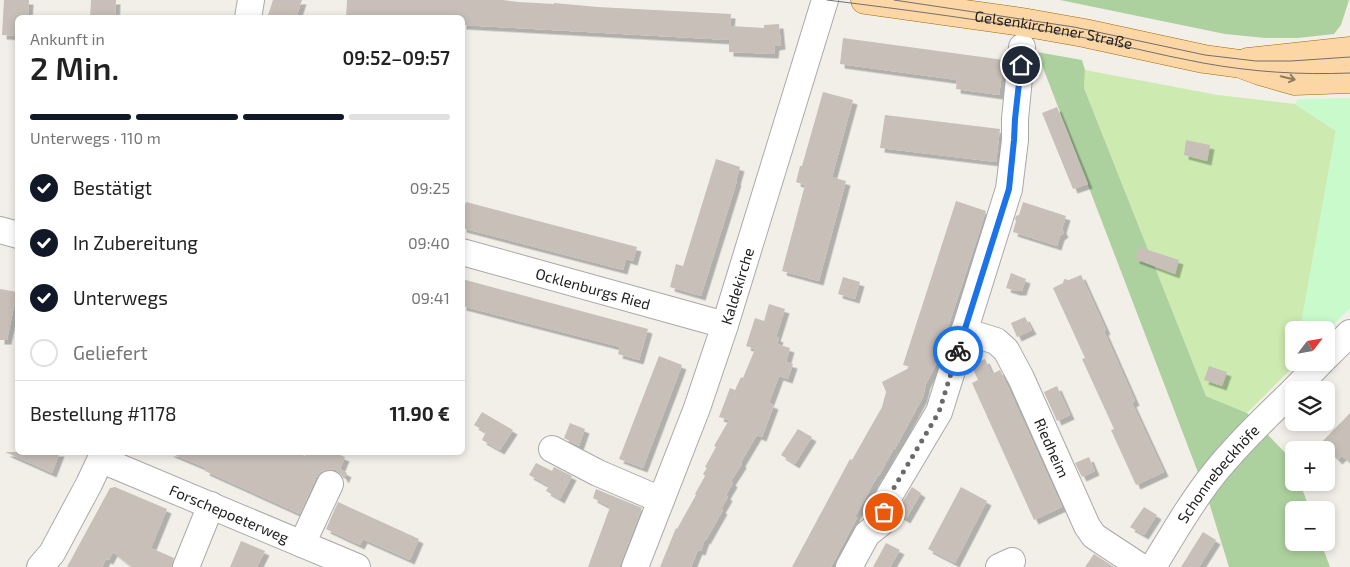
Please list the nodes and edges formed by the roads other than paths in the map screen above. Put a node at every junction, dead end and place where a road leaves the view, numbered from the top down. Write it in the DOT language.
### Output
graph roads {
  1 [pos="251,0"];
  2 [pos="824,0"];
  3 [pos="864,0"];
  4 [pos="961,7"];
  5 [pos="248,15"];
  6 [pos="1022,47"];
  7 [pos="1350,51"];
  8 [pos="1241,64"];
  9 [pos="1350,79"];
  10 [pos="0,230"];
  11 [pos="15,233"];
  12 [pos="465,253"];
  13 [pos="725,325"];
  14 [pos="964,331"];
  15 [pos="1350,333"];
  16 [pos="1335,348"];
  17 [pos="1312,371"];
  18 [pos="1303,381"];
  19 [pos="1285,399"];
  20 [pos="552,449"];
  21 [pos="103,456"];
  22 [pos="330,484"];
  23 [pos="661,500"];
  24 [pos="210,505"];
  25 [pos="302,544"];
  26 [pos="40,567"];
  27 [pos="186,567"];
  28 [pos="357,567"];
  29 [pos="635,567"];
  30 [pos="849,567"];
  31 [pos="1141,567"];
  32 [pos="1152,567"];
  1 -- 5 [label="street"];
  2 -- 13 [label="street, Kaldekirche"];
  3 -- 4 [label="main road, Gelsenkirchener Straße"];
  4 -- 8 [label="main road, Gelsenkirchener Straße"];
  6 -- 14 [label="street, Gelsenkirchener Straße"];
  7 -- 8 [label="main road, Gelsenkirchener Straße"];
  8 -- 9 [label="main road, Gelsenkirchener Straße, one-way"];
  10 -- 11 [label="street"];
  12 -- 13 [label="street, Ocklenburgs Ried"];
  13 -- 23 [label="street, Kaldekirche"];
  14 -- 30 [label="street"];
  14 -- 31 [label="street, Riedheim"];
  15 -- 16 [label="street"];
  17 -- 18 [label="street, Schonnebeckhöfe"];
  19 -- 32 [label="street, Schonnebeckhöfe"];
  20 -- 23 [label="street"];
  21 -- 24 [label="street, Forschepoeterweg"];
  21 -- 26 [label="street"];
  22 -- 25 [label="street"];
  23 -- 29 [label="street, Kaldekirche"];
  24 -- 25 [label="street, Forschepoeterweg"];
  24 -- 27 [label="street"];
  25 -- 28 [label="street, Forschepoeterweg"];
}
